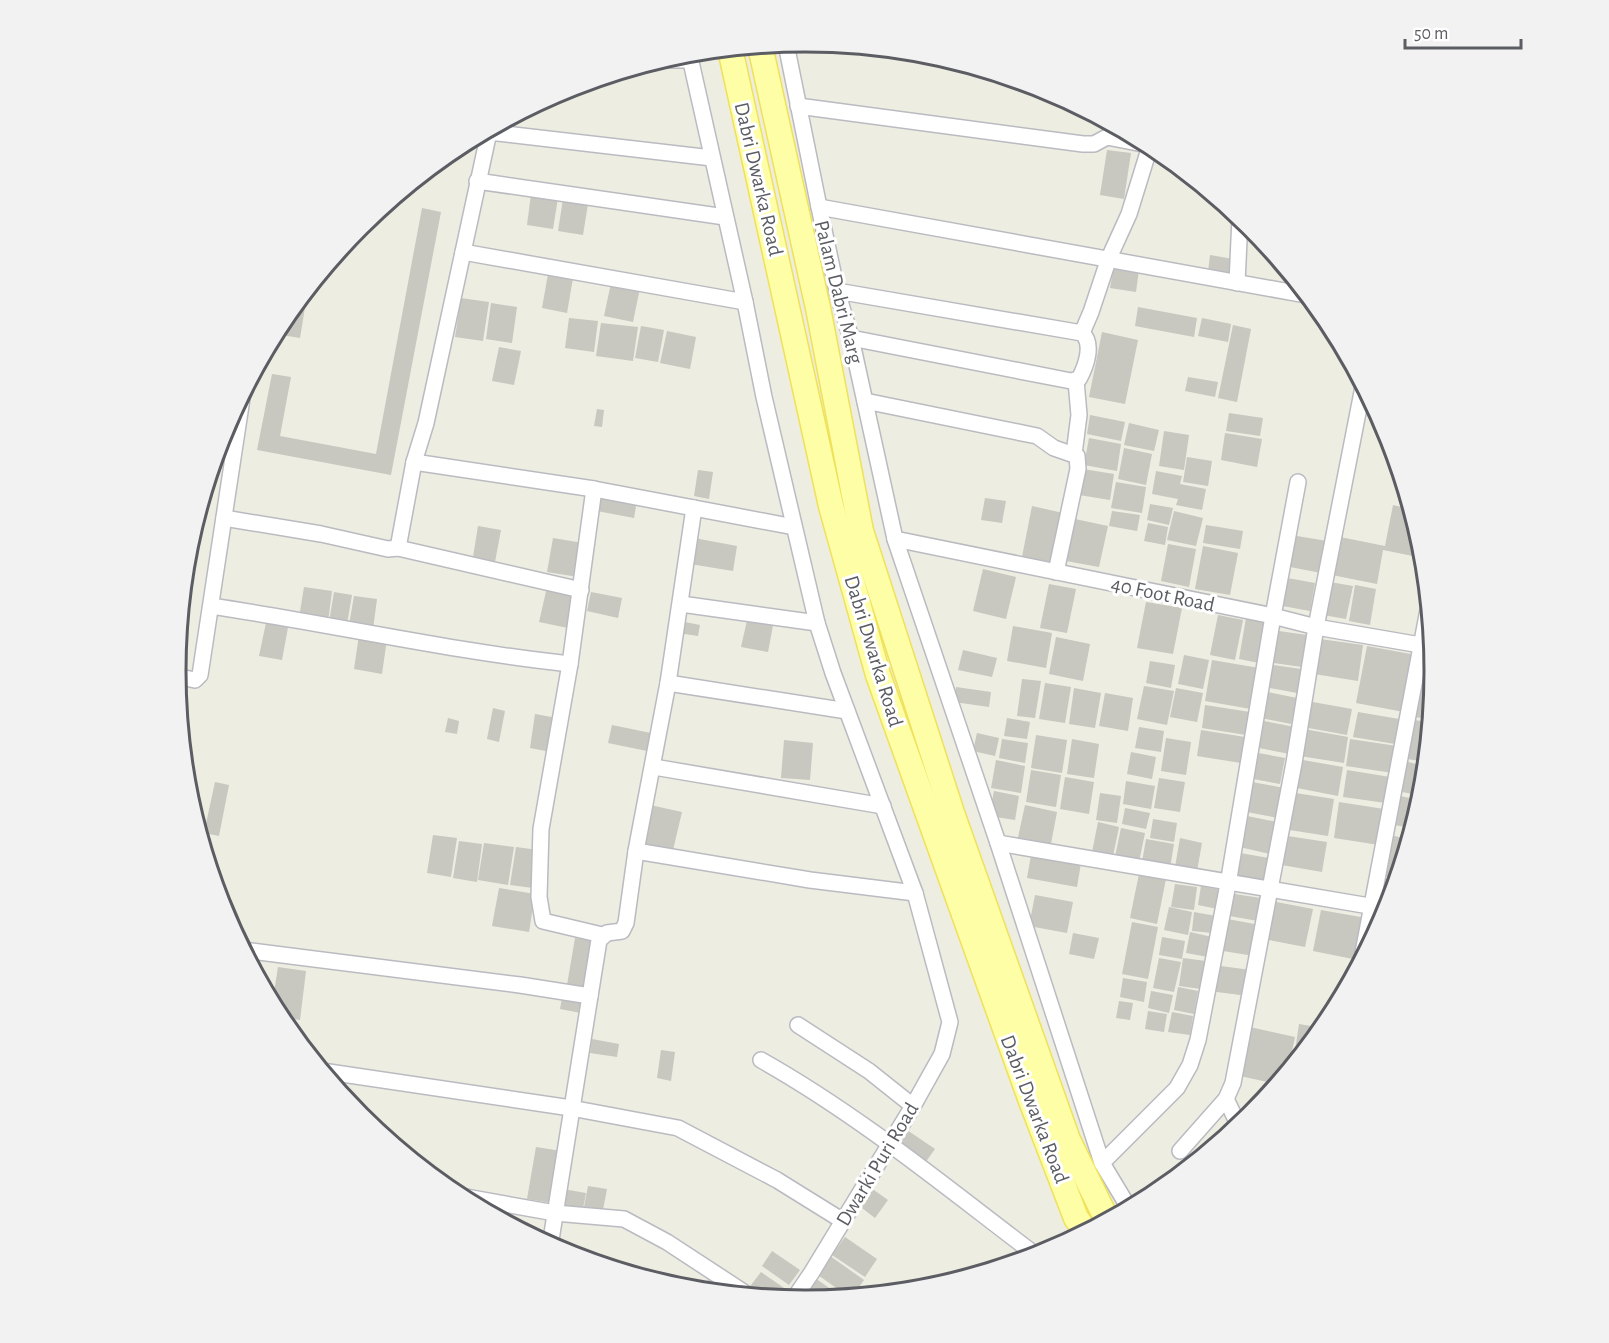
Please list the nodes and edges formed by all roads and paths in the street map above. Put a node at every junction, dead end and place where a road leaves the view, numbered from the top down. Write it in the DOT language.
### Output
graph roads {
  1 [pos="788,53"];
  2 [pos="762,54"];
  3 [pos="732,57"];
  4 [pos="691,63"];
  5 [pos="798,106"];
  6 [pos="500,132"];
  7 [pos="1121,140"];
  8 [pos="486,141"];
  9 [pos="1146,156"];
  10 [pos="712,158"];
  11 [pos="477,182"];
  12 [pos="819,207"];
  13 [pos="725,217"];
  14 [pos="1239,231"];
  15 [pos="463,252"];
  16 [pos="1109,258"];
  17 [pos="1237,283"];
  18 [pos="837,291"];
  19 [pos="1294,293"];
  20 [pos="745,302"];
  21 [pos="1082,333"];
  22 [pos="851,338"];
  23 [pos="1076,381"];
  24 [pos="1361,399"];
  25 [pos="865,401"];
  26 [pos="238,423"];
  27 [pos="1074,454"];
  28 [pos="414,462"];
  29 [pos="1298,482"];
  30 [pos="594,489"];
  31 [pos="694,508"];
  32 [pos="224,518"];
  33 [pos="794,527"];
  34 [pos="895,539"];
  35 [pos="398,548"];
  36 [pos="1056,572"];
  37 [pos="581,590"];
  38 [pos="681,604"];
  39 [pos="211,606"];
  40 [pos="1273,616"];
  41 [pos="817,623"];
  42 [pos="1316,627"];
  43 [pos="1423,645"];
  44 [pos="1424,662"];
  45 [pos="570,664"];
  46 [pos="185,678"];
  47 [pos="668,683"];
  48 [pos="847,711"];
  49 [pos="654,767"];
  50 [pos="883,806"];
  51 [pos="998,843"];
  52 [pos="636,850"];
  53 [pos="1228,884"];
  54 [pos="1269,891"];
  55 [pos="915,893"];
  56 [pos="1371,906"];
  57 [pos="1376,907"];
  58 [pos="1367,929"];
  59 [pos="602,935"];
  60 [pos="252,951"];
  61 [pos="590,996"];
  62 [pos="798,1025"];
  63 [pos="761,1060"];
  64 [pos="333,1073"];
  65 [pos="1226,1099"];
  66 [pos="913,1106"];
  67 [pos="572,1108"];
  68 [pos="1234,1116"];
  69 [pos="890,1145"];
  70 [pos="1180,1151"];
  71 [pos="1102,1162"];
  72 [pos="483,1200"];
  73 [pos="1125,1201"];
  74 [pos="555,1213"];
  75 [pos="1104,1213"];
  76 [pos="843,1221"];
  77 [pos="1081,1225"];
  78 [pos="552,1236"];
  79 [pos="1027,1248"];
  80 [pos="734,1286"];
  81 [pos="800,1290"];
  1 -- 5 [label="street, Palam Dabri Marg"];
  2 -- 75 [label="main road, Dabri Dwarka Road"];
  3 -- 77 [label="main road, Dabri Dwarka Road"];
  4 -- 10 [label="street"];
  5 -- 7 [label="street"];
  5 -- 12 [label="street, Palam Dabri Marg"];
  6 -- 10 [label="street"];
  8 -- 11 [label="street"];
  9 -- 16 [label="street"];
  10 -- 13 [label="street"];
  11 -- 13 [label="street"];
  11 -- 15 [label="street"];
  12 -- 16 [label="street"];
  12 -- 18 [label="street, Palam Dabri Marg"];
  13 -- 20 [label="street"];
  14 -- 17 [label="street"];
  15 -- 20 [label="street"];
  15 -- 28 [label="street"];
  16 -- 17 [label="street"];
  16 -- 21 [label="street"];
  17 -- 19 [label="street"];
  18 -- 21 [label="street"];
  18 -- 22 [label="street, Palam Dabri Marg"];
  20 -- 33 [label="street"];
  21 -- 23 [label="street"];
  22 -- 23 [label="street"];
  22 -- 25 [label="street, Palam Dabri Marg"];
  23 -- 27 [label="street"];
  24 -- 42 [label="street"];
  25 -- 27 [label="street"];
  25 -- 34 [label="street, Palam Dabri Marg"];
  26 -- 32 [label="street"];
  27 -- 36 [label="street"];
  28 -- 30 [label="street"];
  28 -- 35 [label="street"];
  29 -- 40 [label="street"];
  30 -- 31 [label="street"];
  30 -- 37 [label="street"];
  31 -- 33 [label="street"];
  31 -- 38 [label="street"];
  32 -- 35 [label="street"];
  32 -- 39 [label="street"];
  33 -- 41 [label="street"];
  34 -- 36 [label="street, 40 Foot Road"];
  34 -- 51 [label="street, Palam Dabri Marg"];
  35 -- 37 [label="street"];
  36 -- 40 [label="street, 40 Foot Road"];
  37 -- 45 [label="street"];
  38 -- 41 [label="street"];
  38 -- 47 [label="street"];
  39 -- 45 [label="street"];
  39 -- 46 [label="street"];
  40 -- 42 [label="street, 40 Foot Road"];
  40 -- 53 [label="street"];
  41 -- 48 [label="street"];
  42 -- 43 [label="street, 40 Foot Road"];
  42 -- 54 [label="street"];
  44 -- 56 [label="street"];
  45 -- 59 [label="street"];
  47 -- 48 [label="street"];
  47 -- 49 [label="street"];
  48 -- 50 [label="street"];
  49 -- 50 [label="street"];
  49 -- 52 [label="street"];
  50 -- 55 [label="street"];
  51 -- 53 [label="street"];
  51 -- 71 [label="street, Palam Dabri Marg"];
  52 -- 55 [label="street"];
  52 -- 59 [label="street"];
  53 -- 54 [label="street"];
  53 -- 71 [label="street"];
  54 -- 56 [label="street"];
  54 -- 65 [label="street"];
  55 -- 66 [label="street, Dwarki Puri Road"];
  56 -- 57 [label="street"];
  56 -- 58 [label="street"];
  59 -- 61 [label="street"];
  60 -- 61 [label="street"];
  61 -- 67 [label="street"];
  62 -- 66 [label="street"];
  63 -- 69 [label="street"];
  64 -- 67 [label="street"];
  65 -- 68 [label="street"];
  65 -- 70 [label="street"];
  66 -- 69 [label="street, Dwarki Puri Road"];
  67 -- 74 [label="street"];
  67 -- 76 [label="street"];
  69 -- 76 [label="street, Dwarki Puri Road"];
  69 -- 79 [label="street"];
  71 -- 73 [label="street, Palam Dabri Marg"];
  72 -- 74 [label="street"];
  74 -- 78 [label="street"];
  74 -- 80 [label="street"];
  76 -- 81 [label="street, Dwarki Puri Road"];
}
